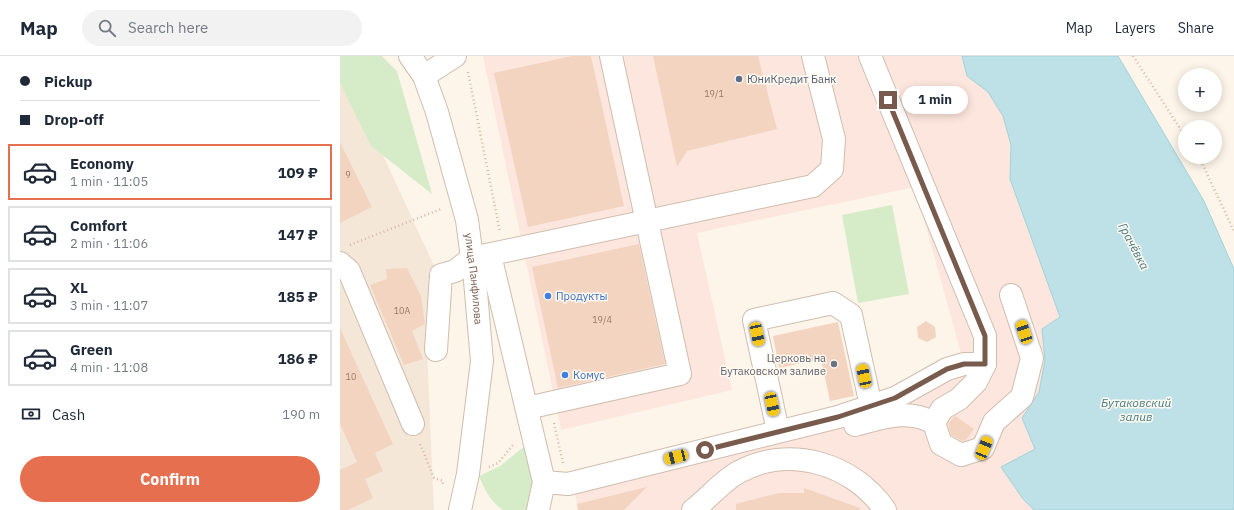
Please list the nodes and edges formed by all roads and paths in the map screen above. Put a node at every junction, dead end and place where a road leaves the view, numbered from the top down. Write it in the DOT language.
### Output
graph roads {
  1 [pos="410,56"];
  2 [pos="611,56"];
  3 [pos="813,56"];
  4 [pos="870,56"];
  5 [pos="1133,56"];
  6 [pos="461,64"];
  7 [pos="424,76"];
  8 [pos="1178,125"];
  9 [pos="1202,164"];
  10 [pos="441,209"];
  11 [pos="647,221"];
  12 [pos="1234,231"];
  13 [pos="344,255"];
  14 [pos="489,255"];
  15 [pos="1011,294"];
  16 [pos="436,350"];
  17 [pos="985,364"];
  18 [pos="871,406"];
  19 [pos="529,416"];
  20 [pos="934,423"];
  21 [pos="413,424"];
  22 [pos="778,431"];
  23 [pos="487,468"];
  24 [pos="443,481"];
  25 [pos="541,496"];
  26 [pos="460,510"];
  27 [pos="693,510"];
  28 [pos="885,510"];
  1 -- 7 [label="street, улица Панфилова"];
  2 -- 11 [label="street"];
  3 -- 11 [label="street"];
  4 -- 17 [label="street"];
  5 -- 8 [label="path"];
  6 -- 7 [label="street"];
  6 -- 14 [label="path"];
  7 -- 14 [label="street, улица Панфилова"];
  9 -- 12 [label="path"];
  10 -- 13 [label="path"];
  11 -- 14 [label="street"];
  11 -- 19 [label="street"];
  13 -- 21 [label="street"];
  14 -- 16 [label="street"];
  14 -- 19 [label="street"];
  14 -- 26 [label="street, улица Панфилова"];
  15 -- 20 [label="street"];
  17 -- 18 [label="street"];
  17 -- 20 [label="street"];
  18 -- 22 [label="street"];
  18 -- 22 [label="street"];
  19 -- 23 [label="path"];
  19 -- 25 [label="street"];
  20 -- 25 [label="street"];
  21 -- 24 [label="path"];
  22 -- 25 [label="street"];
  27 -- 28 [label="street"];
}
